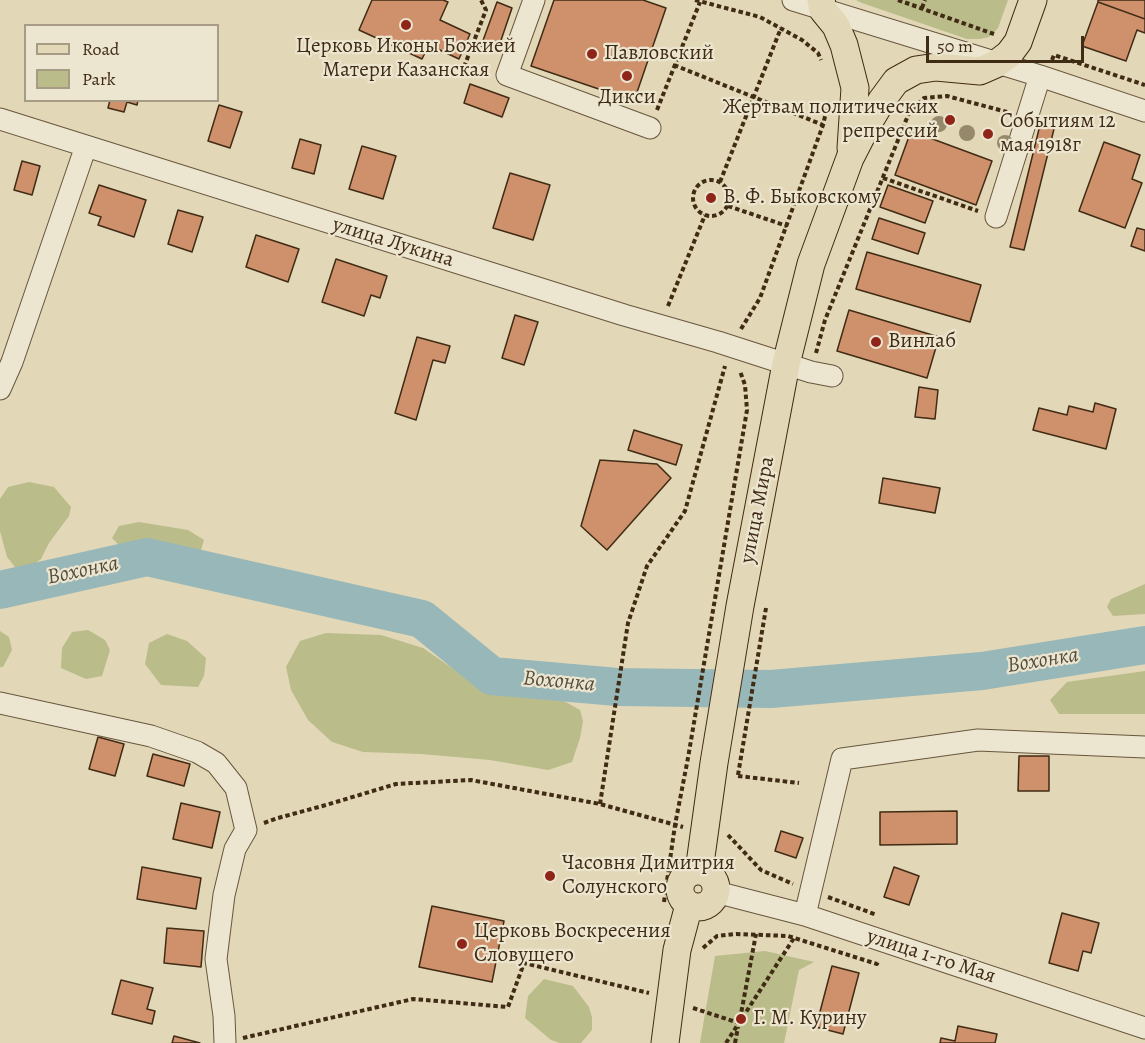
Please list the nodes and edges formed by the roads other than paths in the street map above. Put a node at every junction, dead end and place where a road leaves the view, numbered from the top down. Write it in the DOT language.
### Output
graph roads {
  1 [pos="534,0"];
  2 [pos="793,0"];
  3 [pos="1033,0"];
  4 [pos="822,5"];
  5 [pos="996,64"];
  6 [pos="1043,77"];
  7 [pos="1145,111"];
  8 [pos="0,119"];
  9 [pos="650,128"];
  10 [pos="86,146"];
  11 [pos="850,158"];
  12 [pos="996,217"];
  13 [pos="798,368"];
  14 [pos="832,376"];
  15 [pos="0,389"];
  16 [pos="0,703"];
  17 [pos="1145,747"];
  18 [pos="699,871"];
  19 [pos="716,892"];
  20 [pos="676,904"];
  21 [pos="805,915"];
  22 [pos="1145,1028"];
  23 [pos="225,1043"];
  24 [pos="665,1043"];
  1 -- 9 [label="street"];
  2 -- 4 [label="street"];
  3 -- 5 [label="main road"];
  4 -- 5 [label="street"];
  4 -- 11 [label="main road"];
  5 -- 6 [label="street"];
  5 -- 11 [label="main road"];
  6 -- 7 [label="street"];
  6 -- 12 [label="street"];
  8 -- 10 [label="street, улица Лукина"];
  10 -- 13 [label="street, улица Лукина"];
  10 -- 15 [label="street"];
  11 -- 13 [label="main road, улица Мира"];
  13 -- 14 [label="street, улица Лукина"];
  13 -- 18 [label="main road, улица Мира"];
  16 -- 23 [label="street"];
  17 -- 21 [label="street"];
  18 -- 19 [label="main road"];
  18 -- 20 [label="main road"];
  19 -- 20 [label="main road"];
  19 -- 21 [label="street, улица 1-го Мая"];
  20 -- 24 [label="main road"];
  21 -- 22 [label="street, улица 1-го Мая"];
}
